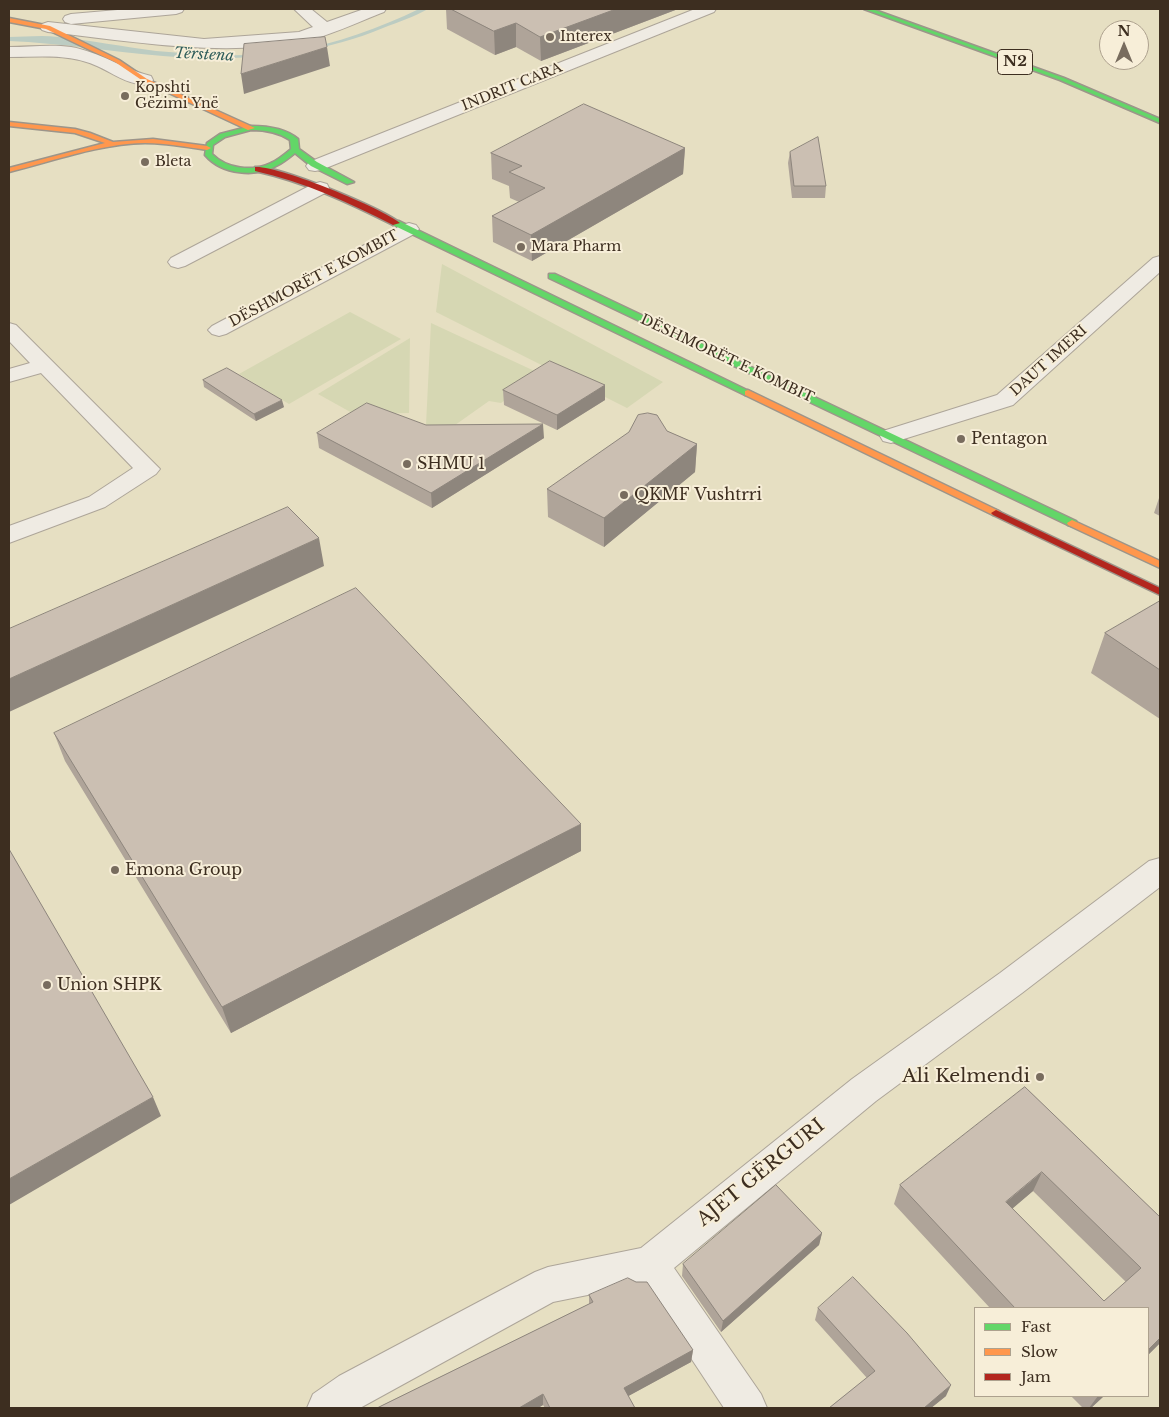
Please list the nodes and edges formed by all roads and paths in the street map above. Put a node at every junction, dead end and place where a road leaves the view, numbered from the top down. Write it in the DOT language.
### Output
graph roads {
  1 [pos="176,9"];
  2 [pos="302,9"];
  3 [pos="378,9"];
  4 [pos="708,9"];
  5 [pos="867,9"];
  6 [pos="894,9"];
  7 [pos="9,20"];
  8 [pos="46,28"];
  9 [pos="324,28"];
  10 [pos="9,52"];
  11 [pos="146,80"];
  12 [pos="1132,96"];
  13 [pos="1160,121"];
  14 [pos="9,124"];
  15 [pos="251,128"];
  16 [pos="75,133"];
  17 [pos="114,146"];
  18 [pos="207,148"];
  19 [pos="295,150"];
  20 [pos="79,152"];
  21 [pos="315,166"];
  22 [pos="258,169"];
  23 [pos="9,170"];
  24 [pos="360,186"];
  25 [pos="320,188"];
  26 [pos="409,229"];
  27 [pos="456,238"];
  28 [pos="443,245"];
  29 [pos="178,262"];
  30 [pos="1160,262"];
  31 [pos="542,272"];
  32 [pos="657,326"];
  33 [pos="9,329"];
  34 [pos="219,330"];
  35 [pos="636,338"];
  36 [pos="46,365"];
  37 [pos="9,376"];
  38 [pos="891,436"];
  39 [pos="9,536"];
  40 [pos="1160,565"];
  41 [pos="1160,592"];
  42 [pos="1160,870"];
  43 [pos="650,1264"];
  44 [pos="327,1408"];
  45 [pos="747,1408"];
  1 -- 8 [label="street"];
  2 -- 9 [label="street"];
  3 -- 9 [label="street"];
  4 -- 21 [label="street, INDRIT CARA"];
  5 -- 13 [label="street, N2"];
  6 -- 12 [label="street, N2"];
  7 -- 8 [label="street"];
  8 -- 9 [label="street"];
  8 -- 11 [label="street"];
  10 -- 11 [label="street"];
  11 -- 15 [label="street"];
  14 -- 16 [label="street"];
  15 -- 18 [label="street"];
  15 -- 19 [label="street"];
  16 -- 17 [label="street"];
  16 -- 20 [label="street"];
  17 -- 18 [label="street"];
  17 -- 20 [label="street"];
  18 -- 22 [label="street"];
  19 -- 21 [label="street"];
  19 -- 22 [label="street"];
  20 -- 23 [label="street"];
  21 -- 24 [label="street"];
  22 -- 25 [label="street, DËSHMORËT E KOMBIT"];
  25 -- 26 [label="street, DËSHMORËT E KOMBIT"];
  25 -- 29 [label="street"];
  26 -- 28 [label="street, DËSHMORËT E KOMBIT"];
  26 -- 34 [label="street, DËSHMORËT E KOMBIT"];
  27 -- 28 [label="street"];
  28 -- 35 [label="street, DËSHMORËT E KOMBIT"];
  30 -- 38 [label="street, DAUT IMERI"];
  31 -- 32 [label="street, DËSHMORËT E KOMBIT"];
  32 -- 35 [label="street"];
  32 -- 38 [label="street, DËSHMORËT E KOMBIT"];
  33 -- 36 [label="street"];
  35 -- 41 [label="street, DËSHMORËT E KOMBIT"];
  36 -- 37 [label="street"];
  36 -- 39 [label="street"];
  38 -- 40 [label="street, DËSHMORËT E KOMBIT"];
  42 -- 43 [label="street, AJET GËRGURI"];
  43 -- 44 [label="street, AJET GËRGURI"];
  43 -- 45 [label="street"];
}
